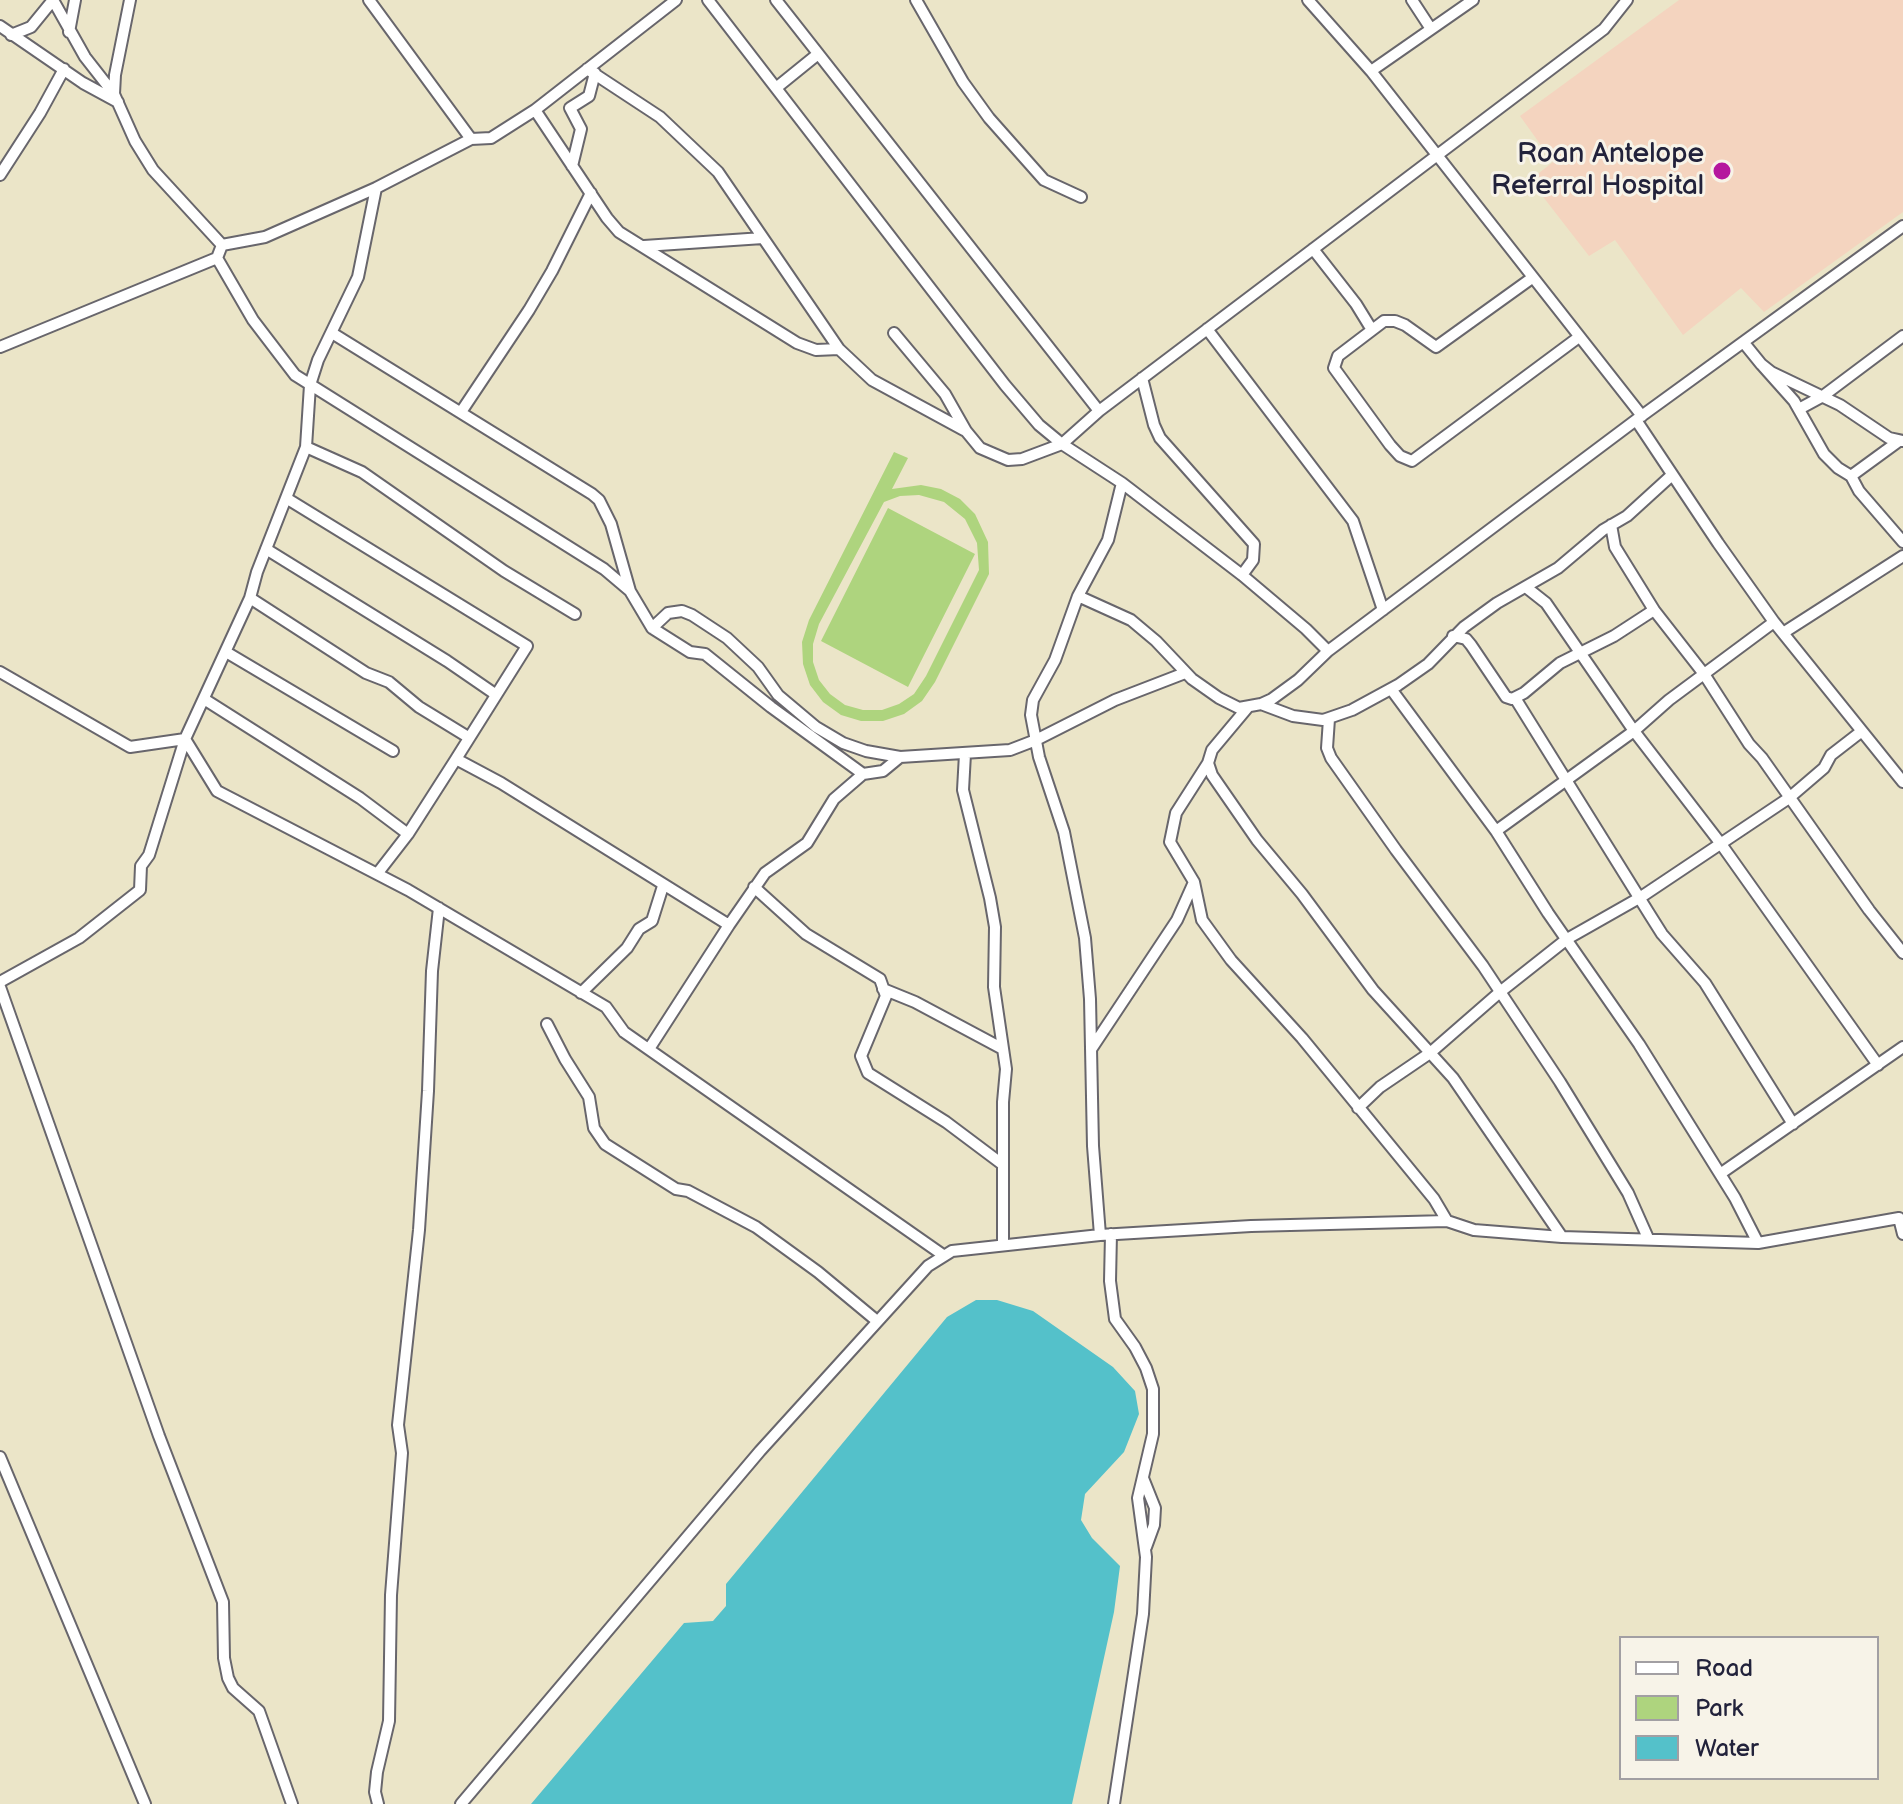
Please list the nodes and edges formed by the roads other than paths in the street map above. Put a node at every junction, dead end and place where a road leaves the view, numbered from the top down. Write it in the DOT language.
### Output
graph roads {
  1 [pos="53,0"];
  2 [pos="75,0"];
  3 [pos="130,0"];
  4 [pos="369,0"];
  5 [pos="676,0"];
  6 [pos="708,0"];
  7 [pos="776,0"];
  8 [pos="916,0"];
  9 [pos="1308,0"];
  10 [pos="1412,0"];
  11 [pos="1473,0"];
  12 [pos="1627,0"];
  13 [pos="0,26"];
  14 [pos="1431,29"];
  15 [pos="69,32"];
  16 [pos="11,35"];
  17 [pos="818,54"];
  18 [pos="64,69"];
  19 [pos="591,71"];
  20 [pos="1371,71"];
  21 [pos="776,88"];
  22 [pos="116,98"];
  23 [pos="535,110"];
  24 [pos="471,139"];
  25 [pos="1438,155"];
  26 [pos="572,166"];
  27 [pos="0,175"];
  28 [pos="376,188"];
  29 [pos="591,193"];
  30 [pos="1081,197"];
  31 [pos="1903,226"];
  32 [pos="763,238"];
  33 [pos="222,245"];
  34 [pos="642,246"];
  35 [pos="1313,249"];
  36 [pos="217,258"];
  37 [pos="1532,278"];
  38 [pos="1207,329"];
  39 [pos="1372,330"];
  40 [pos="332,333"];
  41 [pos="894,333"];
  42 [pos="1903,336"];
  43 [pos="1579,337"];
  44 [pos="1744,343"];
  45 [pos="0,347"];
  46 [pos="839,349"];
  47 [pos="1761,364"];
  48 [pos="1142,378"];
  49 [pos="310,385"];
  50 [pos="1823,396"];
  51 [pos="1799,409"];
  52 [pos="1099,411"];
  53 [pos="461,412"];
  54 [pos="1639,418"];
  55 [pos="966,431"];
  56 [pos="1901,441"];
  57 [pos="1062,444"];
  58 [pos="306,447"];
  59 [pos="1672,475"];
  60 [pos="1851,476"];
  61 [pos="1122,483"];
  62 [pos="286,498"];
  63 [pos="1611,525"];
  64 [pos="1903,542"];
  65 [pos="266,549"];
  66 [pos="1903,556"];
  67 [pos="1242,575"];
  68 [pos="1527,588"];
  69 [pos="630,591"];
  70 [pos="1078,596"];
  71 [pos="250,598"];
  72 [pos="1383,610"];
  73 [pos="1654,610"];
  74 [pos="575,614"];
  75 [pos="1774,622"];
  76 [pos="652,628"];
  77 [pos="1783,633"];
  78 [pos="1453,636"];
  79 [pos="1328,651"];
  80 [pos="226,652"];
  81 [pos="1579,653"];
  82 [pos="0,672"];
  83 [pos="1185,673"];
  84 [pos="1704,674"];
  85 [pos="1391,689"];
  86 [pos="495,694"];
  87 [pos="1515,698"];
  88 [pos="204,699"];
  89 [pos="1261,704"];
  90 [pos="1248,707"];
  91 [pos="1329,719"];
  92 [pos="1634,731"];
  93 [pos="1862,731"];
  94 [pos="468,737"];
  95 [pos="185,739"];
  96 [pos="1036,740"];
  97 [pos="393,751"];
  98 [pos="965,754"];
  99 [pos="900,757"];
  100 [pos="456,759"];
  101 [pos="1208,763"];
  102 [pos="863,774"];
  103 [pos="1567,780"];
  104 [pos="1903,782"];
  105 [pos="1789,798"];
  106 [pos="1496,831"];
  107 [pos="408,834"];
  108 [pos="1721,844"];
  109 [pos="377,874"];
  110 [pos="1194,882"];
  111 [pos="663,886"];
  112 [pos="754,887"];
  113 [pos="1641,897"];
  114 [pos="439,908"];
  115 [pos="729,925"];
  116 [pos="1567,939"];
  117 [pos="1903,953"];
  118 [pos="0,985"];
  119 [pos="883,989"];
  120 [pos="1500,992"];
  121 [pos="581,993"];
  122 [pos="547,1024"];
  123 [pos="1903,1047"];
  124 [pos="649,1049"];
  125 [pos="1003,1049"];
  126 [pos="1091,1050"];
  127 [pos="1430,1053"];
  128 [pos="1878,1065"];
  129 [pos="1358,1108"];
  130 [pos="1793,1124"];
  131 [pos="1002,1164"];
  132 [pos="1720,1174"];
  133 [pos="1447,1221"];
  134 [pos="1903,1234"];
  135 [pos="1106,1235"];
  136 [pos="1562,1237"];
  137 [pos="1648,1238"];
  138 [pos="1758,1243"];
  139 [pos="1003,1245"];
  140 [pos="943,1255"];
  141 [pos="877,1321"];
  142 [pos="0,1457"];
  143 [pos="1143,1478"];
  144 [pos="1145,1549"];
  145 [pos="145,1804"];
  146 [pos="292,1804"];
  147 [pos="378,1804"];
  148 [pos="461,1804"];
  149 [pos="1114,1804"];
  1 -- 15 [label="street"];
  1 -- 16 [label="street"];
  2 -- 15 [label="street"];
  3 -- 22 [label="street"];
  4 -- 24 [label="street"];
  5 -- 19 [label="street"];
  6 -- 21 [label="street"];
  7 -- 17 [label="street"];
  8 -- 30 [label="street"];
  9 -- 20 [label="street"];
  10 -- 14 [label="street"];
  11 -- 14 [label="street"];
  12 -- 25 [label="street"];
  13 -- 16 [label="street"];
  14 -- 20 [label="street"];
  15 -- 22 [label="street"];
  16 -- 18 [label="street"];
  17 -- 21 [label="street"];
  17 -- 52 [label="street"];
  18 -- 22 [label="street"];
  18 -- 27 [label="street"];
  19 -- 23 [label="street"];
  19 -- 26 [label="street"];
  19 -- 32 [label="street"];
  20 -- 25 [label="street"];
  21 -- 57 [label="street"];
  22 -- 33 [label="street"];
  23 -- 24 [label="street"];
  23 -- 26 [label="street"];
  24 -- 28 [label="street"];
  25 -- 35 [label="street"];
  25 -- 37 [label="street"];
  26 -- 29 [label="street"];
  28 -- 33 [label="street"];
  28 -- 40 [label="street"];
  29 -- 34 [label="street"];
  29 -- 53 [label="street"];
  31 -- 44 [label="street"];
  32 -- 34 [label="street"];
  32 -- 46 [label="street"];
  33 -- 36 [label="street"];
  34 -- 46 [label="street"];
  35 -- 38 [label="street"];
  35 -- 39 [label="street"];
  36 -- 45 [label="street"];
  36 -- 49 [label="street"];
  37 -- 39 [label="street"];
  37 -- 43 [label="street"];
  38 -- 48 [label="street"];
  38 -- 72 [label="street"];
  39 -- 43 [label="street"];
  40 -- 49 [label="street"];
  40 -- 53 [label="street"];
  41 -- 55 [label="street"];
  42 -- 50 [label="street"];
  43 -- 54 [label="street"];
  44 -- 47 [label="street"];
  44 -- 54 [label="street"];
  46 -- 55 [label="street"];
  47 -- 50 [label="street"];
  47 -- 51 [label="street"];
  48 -- 52 [label="street"];
  48 -- 67 [label="street"];
  49 -- 58 [label="street"];
  49 -- 69 [label="street"];
  50 -- 51 [label="street"];
  50 -- 56 [label="street"];
  51 -- 60 [label="street"];
  52 -- 57 [label="street"];
  53 -- 69 [label="street"];
  54 -- 59 [label="street"];
  54 -- 72 [label="street"];
  55 -- 57 [label="street"];
  56 -- 60 [label="street"];
  57 -- 61 [label="street"];
  58 -- 62 [label="street"];
  58 -- 74 [label="street"];
  59 -- 63 [label="street"];
  59 -- 75 [label="street"];
  60 -- 64 [label="street"];
  61 -- 67 [label="street"];
  61 -- 70 [label="street"];
  62 -- 65 [label="street"];
  62 -- 86 [label="street"];
  63 -- 68 [label="street"];
  63 -- 73 [label="street"];
  65 -- 71 [label="street"];
  65 -- 86 [label="street"];
  66 -- 77 [label="street"];
  67 -- 79 [label="street"];
  68 -- 78 [label="street"];
  68 -- 81 [label="street"];
  69 -- 76 [label="street"];
  70 -- 83 [label="street"];
  70 -- 96 [label="street"];
  71 -- 80 [label="street"];
  71 -- 94 [label="street"];
  72 -- 79 [label="street"];
  73 -- 81 [label="street"];
  73 -- 84 [label="street"];
  75 -- 77 [label="street"];
  75 -- 84 [label="street"];
  76 -- 99 [label="street"];
  76 -- 102 [label="street"];
  77 -- 93 [label="street"];
  78 -- 85 [label="street"];
  78 -- 87 [label="street"];
  79 -- 89 [label="street"];
  80 -- 88 [label="street"];
  80 -- 97 [label="street"];
  81 -- 87 [label="street"];
  81 -- 92 [label="street"];
  82 -- 95 [label="street"];
  83 -- 90 [label="street"];
  83 -- 96 [label="street"];
  84 -- 92 [label="street"];
  84 -- 105 [label="street"];
  85 -- 91 [label="street"];
  85 -- 106 [label="street"];
  86 -- 94 [label="street"];
  87 -- 103 [label="street"];
  88 -- 95 [label="street"];
  88 -- 107 [label="street"];
  89 -- 90 [label="street"];
  89 -- 91 [label="street"];
  90 -- 101 [label="street"];
  91 -- 120 [label="street"];
  92 -- 103 [label="street"];
  92 -- 108 [label="street"];
  93 -- 104 [label="street"];
  93 -- 105 [label="street"];
  94 -- 100 [label="street"];
  95 -- 109 [label="street"];
  95 -- 118 [label="street"];
  96 -- 98 [label="street"];
  96 -- 126 [label="street"];
  98 -- 99 [label="street"];
  98 -- 125 [label="street"];
  99 -- 102 [label="street"];
  100 -- 107 [label="street"];
  100 -- 111 [label="street"];
  101 -- 110 [label="street"];
  101 -- 127 [label="street"];
  102 -- 112 [label="street"];
  103 -- 106 [label="street"];
  103 -- 113 [label="street"];
  105 -- 108 [label="street"];
  105 -- 117 [label="street"];
  106 -- 116 [label="street"];
  107 -- 109 [label="street"];
  108 -- 113 [label="street"];
  108 -- 128 [label="street"];
  109 -- 114 [label="street"];
  110 -- 126 [label="street"];
  110 -- 129 [label="street"];
  111 -- 115 [label="street"];
  111 -- 121 [label="street"];
  112 -- 115 [label="street"];
  112 -- 119 [label="street"];
  113 -- 116 [label="street"];
  113 -- 130 [label="street"];
  114 -- 121 [label="street"];
  114 -- 147 [label="street"];
  115 -- 124 [label="street"];
  116 -- 120 [label="street"];
  116 -- 132 [label="street"];
  118 -- 146 [label="street"];
  119 -- 125 [label="street"];
  119 -- 131 [label="street"];
  120 -- 127 [label="street"];
  120 -- 137 [label="street"];
  121 -- 124 [label="street"];
  122 -- 141 [label="street"];
  123 -- 128 [label="street"];
  124 -- 140 [label="street"];
  125 -- 131 [label="street"];
  126 -- 135 [label="street"];
  127 -- 129 [label="street"];
  127 -- 136 [label="street"];
  128 -- 130 [label="street"];
  129 -- 133 [label="street"];
  130 -- 132 [label="street"];
  131 -- 139 [label="street"];
  132 -- 138 [label="street"];
  133 -- 135 [label="street"];
  133 -- 136 [label="street"];
  134 -- 138 [label="street"];
  135 -- 139 [label="street"];
  135 -- 143 [label="street"];
  136 -- 137 [label="street"];
  137 -- 138 [label="street"];
  139 -- 140 [label="street"];
  140 -- 141 [label="street"];
  141 -- 148 [label="street"];
  142 -- 145 [label="street"];
  143 -- 144 [label="street"];
  143 -- 144 [label="street"];
  144 -- 149 [label="street"];
}
